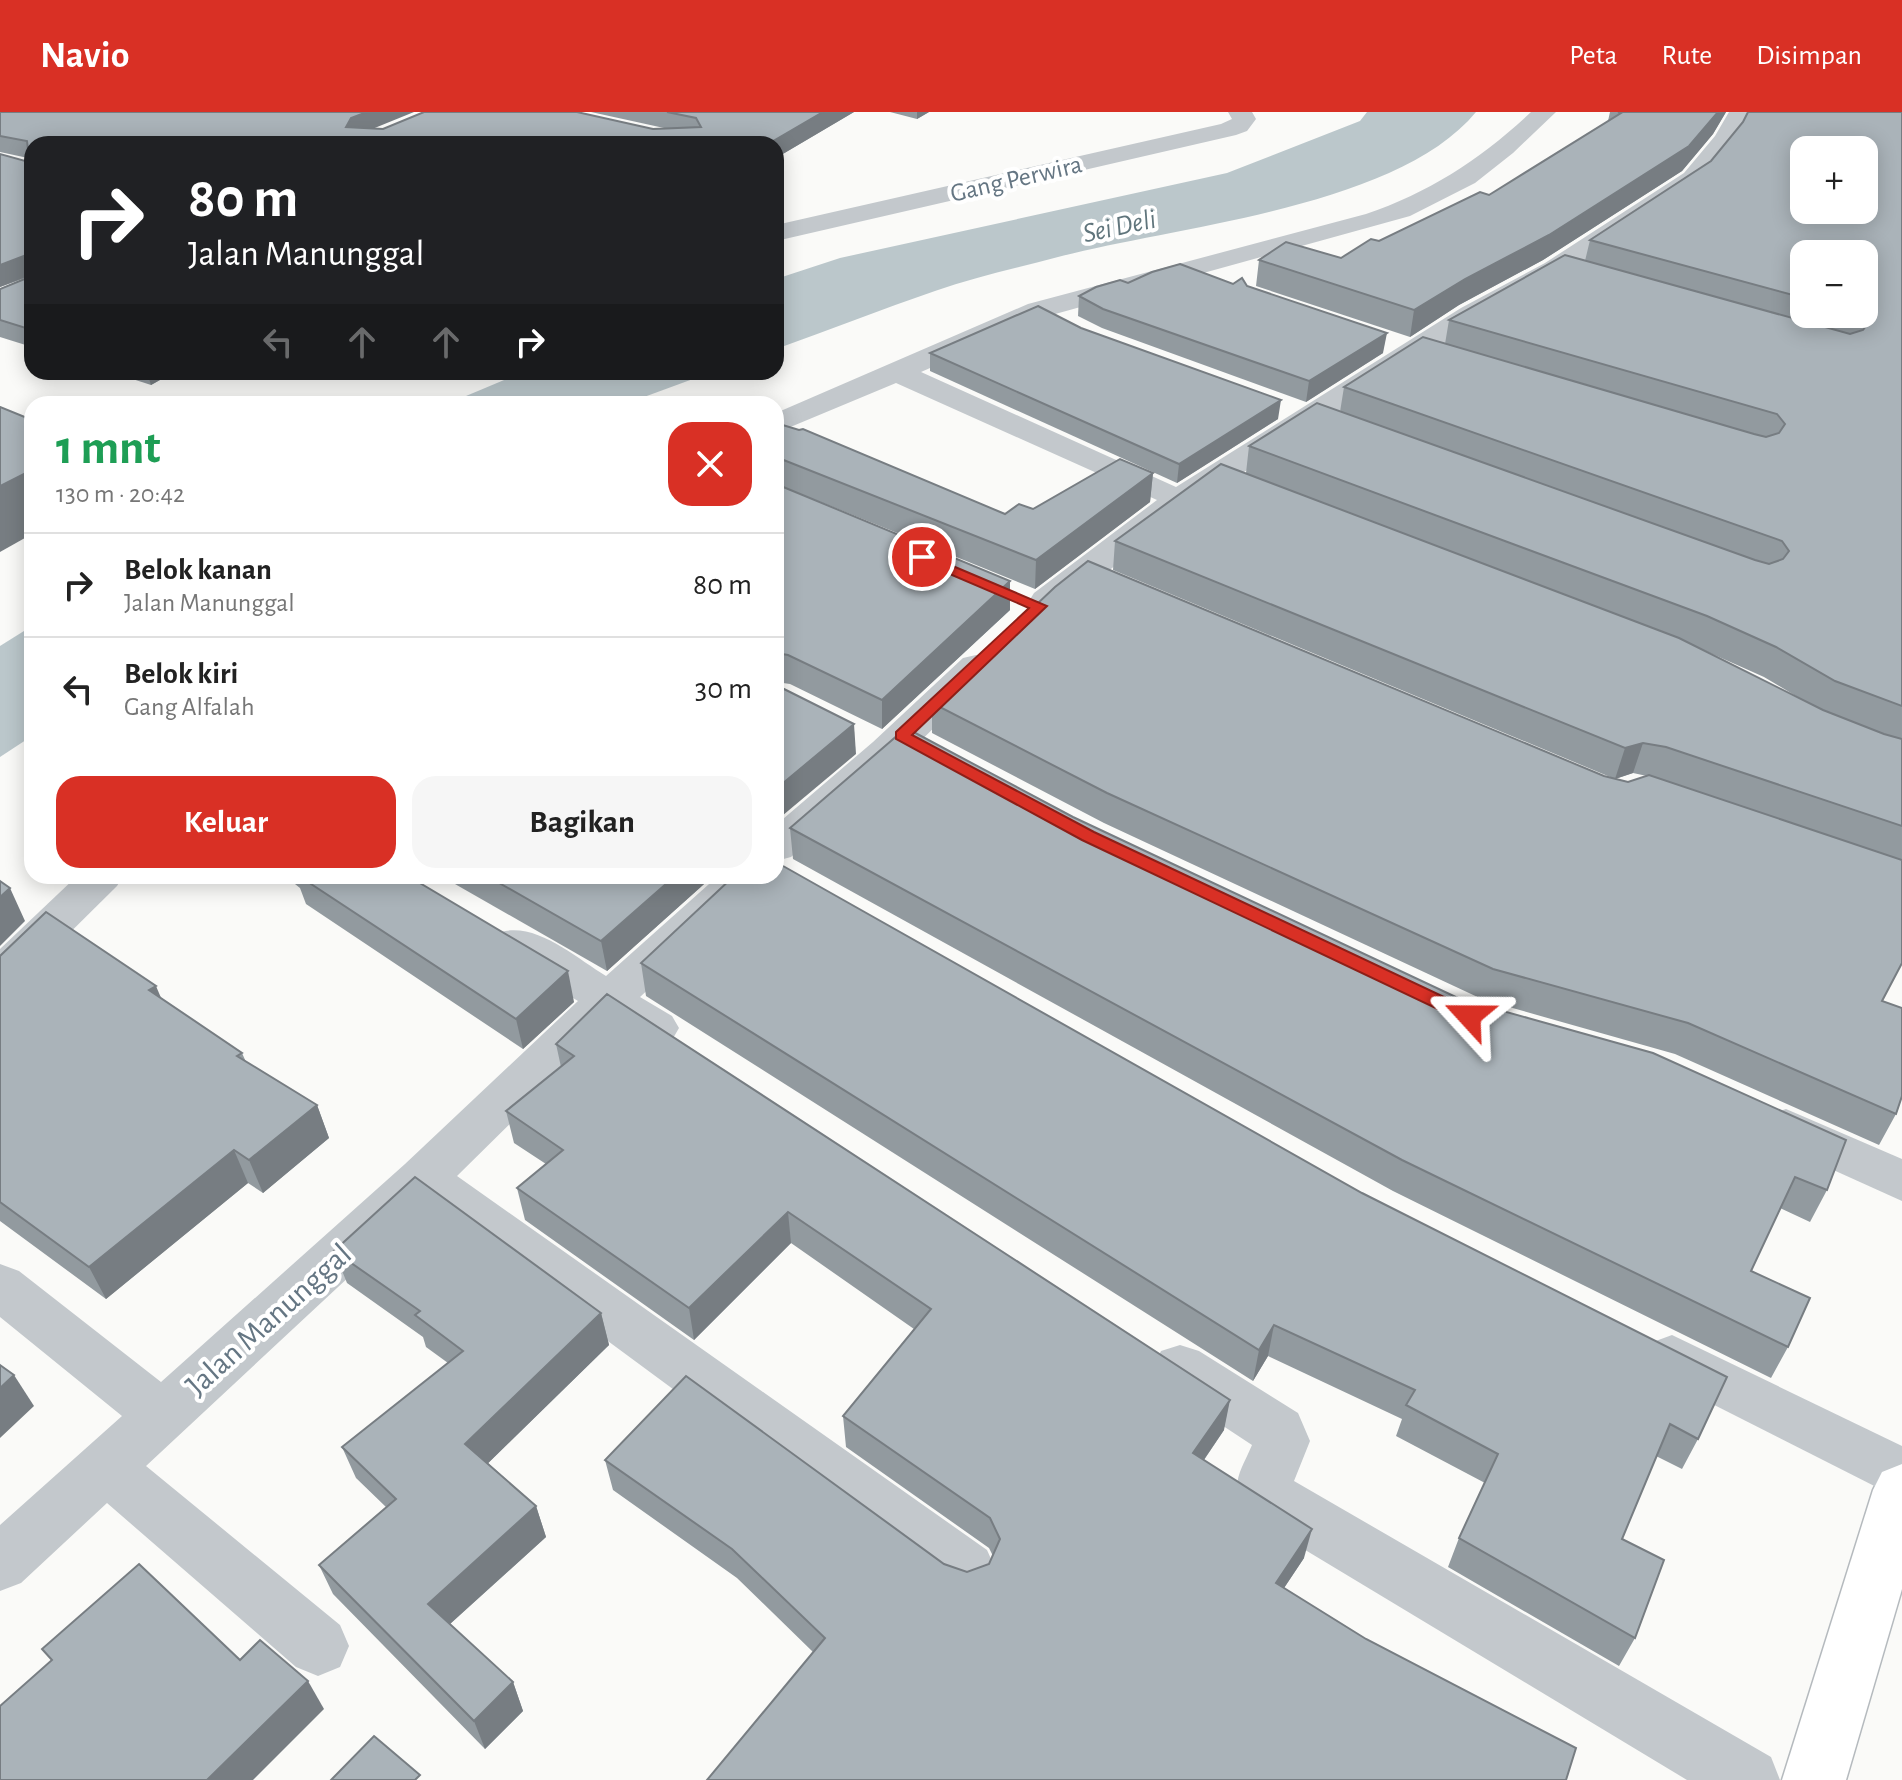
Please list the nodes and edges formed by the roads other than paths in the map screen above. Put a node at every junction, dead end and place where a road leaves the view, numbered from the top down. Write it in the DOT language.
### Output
graph roads {
  1 [pos="1240,112"];
  2 [pos="1544,112"];
  3 [pos="1741,112"];
  4 [pos="784,231"];
  5 [pos="1038,310"];
  6 [pos="1077,330"];
  7 [pos="1372,336"];
  8 [pos="1430,356"];
  9 [pos="895,371"];
  10 [pos="1292,411"];
  11 [pos="784,420"];
  12 [pos="1350,432"];
  13 [pos="1216,477"];
  14 [pos="1259,494"];
  15 [pos="1179,499"];
  16 [pos="1083,573"];
  17 [pos="1126,592"];
  18 [pos="1026,606"];
  19 [pos="993,650"];
  20 [pos="882,741"];
  21 [pos="941,757"];
  22 [pos="785,868"];
  23 [pos="94,884"];
  24 [pos="735,884"];
  25 [pos="481,922"];
  26 [pos="0,975"];
  27 [pos="610,998"];
  28 [pos="690,1050"];
  29 [pos="1744,1109"];
  30 [pos="423,1178"];
  31 [pos="1902,1181"];
  32 [pos="0,1286"];
  33 [pos="1631,1337"];
  34 [pos="1144,1345"];
  35 [pos="161,1415"];
  36 [pos="106,1467"];
  37 [pos="1902,1474"];
  38 [pos="1902,1490"];
  39 [pos="0,1563"];
  40 [pos="966,1570"];
  41 [pos="318,1646"];
  42 [pos="1748,1780"];
  43 [pos="1814,1780"];
  1 -- 4 [label="street, Gang Perwira"];
  2 -- 5 [label="street"];
  3 -- 8 [label="street"];
  5 -- 6 [label="street"];
  5 -- 9 [label="street"];
  7 -- 8 [label="street"];
  8 -- 10 [label="street"];
  9 -- 11 [label="street"];
  9 -- 15 [label="street"];
  10 -- 12 [label="street"];
  10 -- 13 [label="street"];
  13 -- 14 [label="street"];
  13 -- 15 [label="street"];
  15 -- 16 [label="street"];
  16 -- 17 [label="street"];
  16 -- 18 [label="street"];
  19 -- 20 [label="street"];
  20 -- 21 [label="street"];
  20 -- 22 [label="street"];
  23 -- 26 [label="street"];
  24 -- 27 [label="street, Jalan Manunggal"];
  25 -- 27 [label="street"];
  27 -- 28 [label="street"];
  27 -- 30 [label="street, Jalan Manunggal"];
  29 -- 31 [label="street"];
  30 -- 35 [label="street, Jalan Manunggal"];
  30 -- 40 [label="street"];
  32 -- 35 [label="street"];
  33 -- 37 [label="street"];
  34 -- 42 [label="street"];
  35 -- 36 [label="street, Jalan Manunggal"];
  36 -- 39 [label="street, Jalan Manunggal"];
  36 -- 41 [label="street"];
  38 -- 43 [label="main road"];
}
